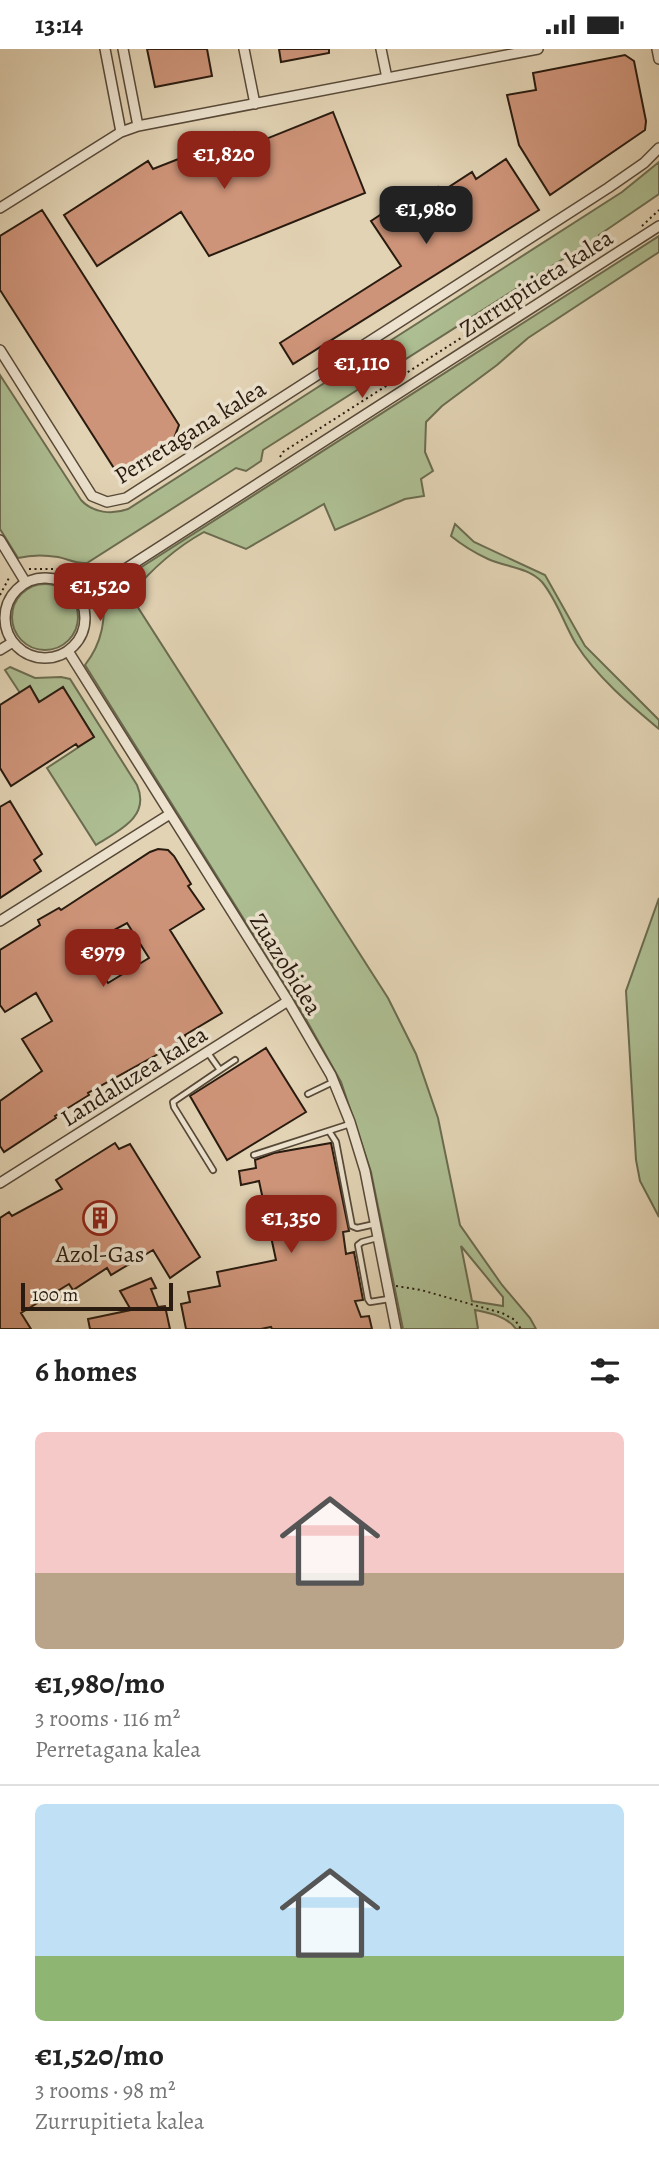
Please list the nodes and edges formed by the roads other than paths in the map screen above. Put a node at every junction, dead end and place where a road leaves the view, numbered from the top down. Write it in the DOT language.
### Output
graph roads {
  1 [pos="106,49"];
  2 [pos="123,49"];
  3 [pos="244,49"];
  4 [pos="381,49"];
  5 [pos="538,49"];
  6 [pos="657,49"];
  7 [pos="659,59"];
  8 [pos="387,78"];
  9 [pos="255,104"];
  10 [pos="138,126"];
  11 [pos="121,132"];
  12 [pos="659,148"];
  13 [pos="0,208"];
  14 [pos="659,226"];
  15 [pos="0,350"];
  16 [pos="0,540"];
  17 [pos="26,583"];
  18 [pos="80,598"];
  19 [pos="13,642"];
  20 [pos="0,650"];
  21 [pos="68,651"];
  22 [pos="170,814"];
  23 [pos="0,921"];
  24 [pos="288,1002"];
  25 [pos="208,1052"];
  26 [pos="235,1060"];
  27 [pos="220,1070"];
  28 [pos="334,1081"];
  29 [pos="308,1094"];
  30 [pos="351,1124"];
  31 [pos="329,1131"];
  32 [pos="254,1155"];
  33 [pos="213,1170"];
  34 [pos="0,1183"];
  35 [pos="375,1224"];
  36 [pos="378,1238"];
  37 [pos="390,1299"];
  38 [pos="396,1329"];
  1 -- 11 [label="street"];
  2 -- 10 [label="street"];
  3 -- 9 [label="street"];
  4 -- 8 [label="street"];
  5 -- 8 [label="street"];
  6 -- 7 [label="street"];
  8 -- 9 [label="street"];
  9 -- 10 [label="street"];
  10 -- 11 [label="street"];
  11 -- 13 [label="street"];
  12 -- 15 [label="street, Perretagana kalea"];
  14 -- 18 [label="street, Zurrupitieta kalea"];
  16 -- 17 [label="street"];
  17 -- 18 [label="street"];
  17 -- 19 [label="street"];
  18 -- 21 [label="street"];
  19 -- 20 [label="street"];
  19 -- 21 [label="street"];
  21 -- 22 [label="street, Zuazobidea"];
  22 -- 23 [label="street"];
  22 -- 24 [label="street, Zuazobidea"];
  24 -- 25 [label="street, Landaluzea kalea"];
  24 -- 28 [label="street, Zuazobidea"];
  25 -- 27 [label="lane"];
  25 -- 34 [label="street, Landaluzea kalea"];
  26 -- 27 [label="lane"];
  27 -- 33 [label="lane"];
  28 -- 29 [label="lane"];
  28 -- 30 [label="street, Zuazobidea"];
  30 -- 31 [label="lane"];
  30 -- 35 [label="street, Zuazobidea"];
  31 -- 32 [label="lane"];
  31 -- 35 [label="lane"];
  35 -- 36 [label="street, Zuazobidea"];
  36 -- 37 [label="street, Zuazobidea"];
  36 -- 37 [label="lane"];
  37 -- 38 [label="street, Zuazobidea"];
}
